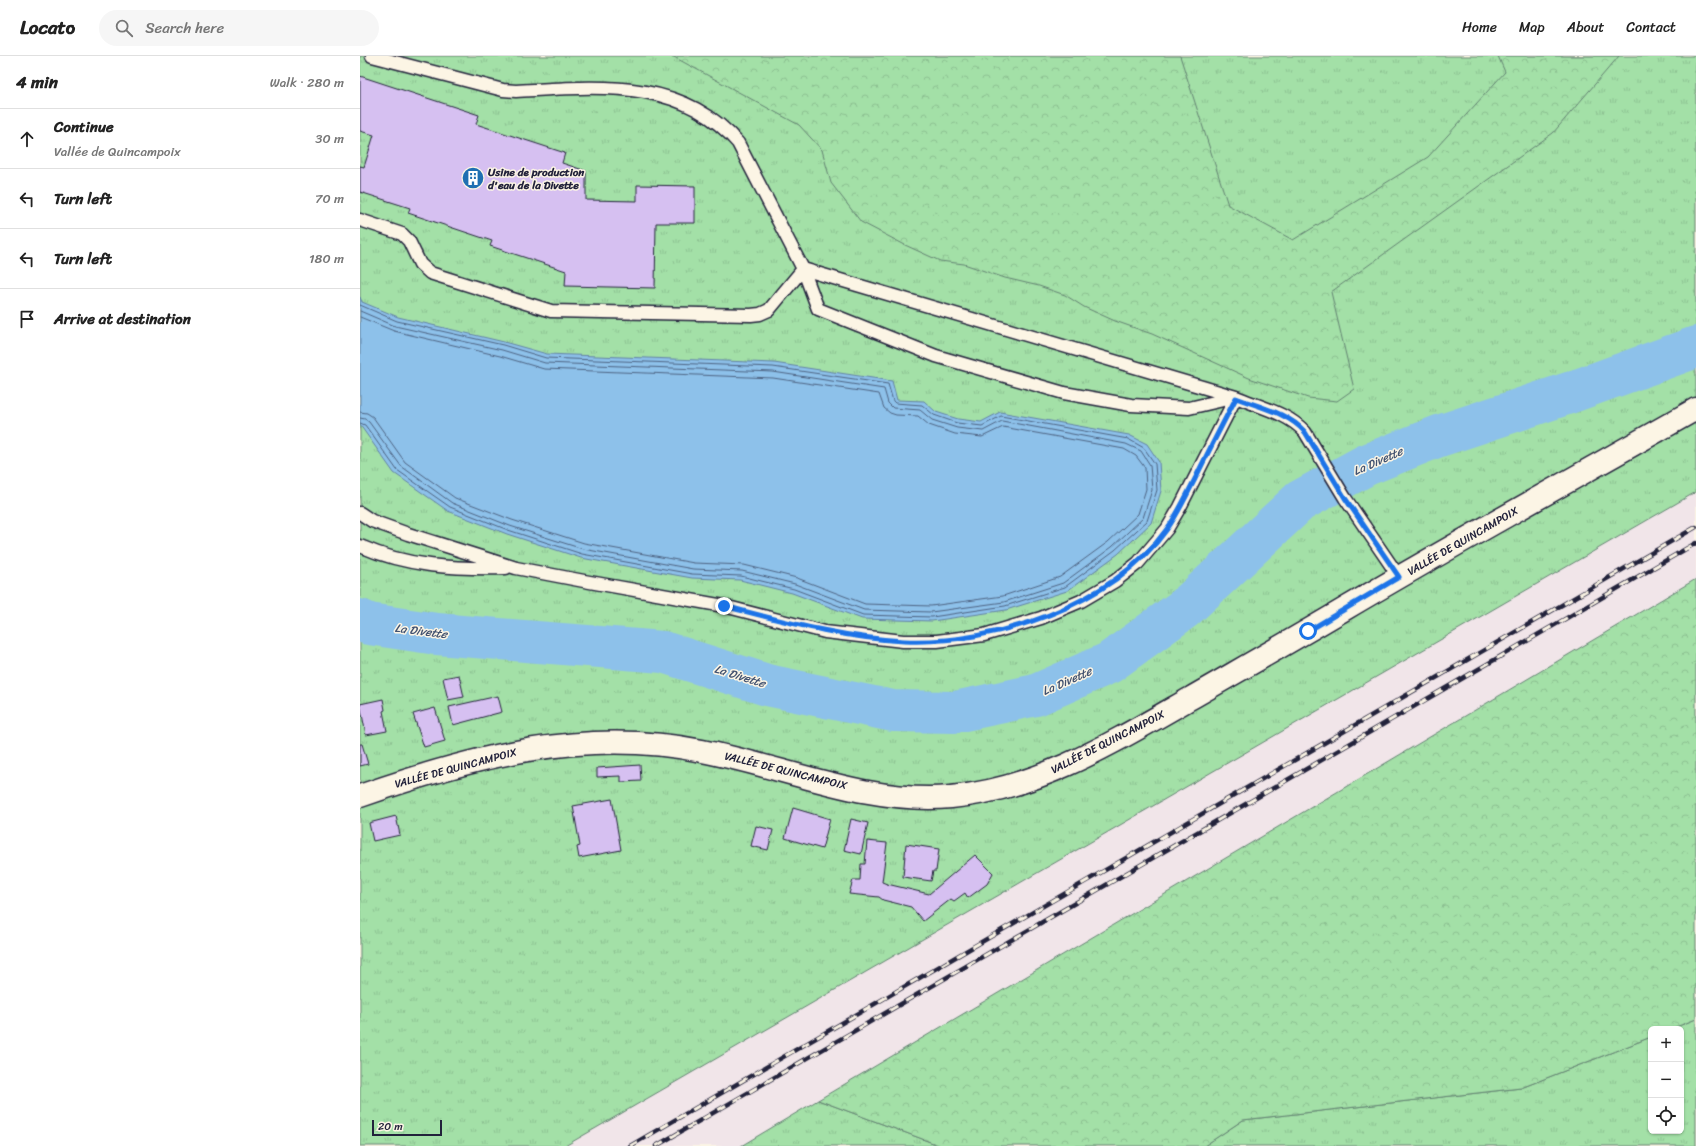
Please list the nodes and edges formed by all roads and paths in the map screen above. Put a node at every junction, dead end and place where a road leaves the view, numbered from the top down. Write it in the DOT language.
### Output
graph roads {
  1 [pos="372,56"];
  2 [pos="360,220"];
  3 [pos="803,270"];
  4 [pos="1236,398"];
  5 [pos="1696,409"];
  6 [pos="360,513"];
  7 [pos="360,546"];
  8 [pos="516,568"];
  9 [pos="1399,577"];
  10 [pos="360,796"];
  1 -- 3 [label="lane"];
  2 -- 3 [label="lane"];
  3 -- 4 [label="lane"];
  3 -- 4 [label="lane"];
  4 -- 8 [label="lane"];
  4 -- 9 [label="lane"];
  5 -- 9 [label="main road, VALLÉE DE QUINCAMPOIX"];
  6 -- 8 [label="lane"];
  7 -- 8 [label="lane"];
  9 -- 10 [label="main road, VALLÉE DE QUINCAMPOIX"];
}
